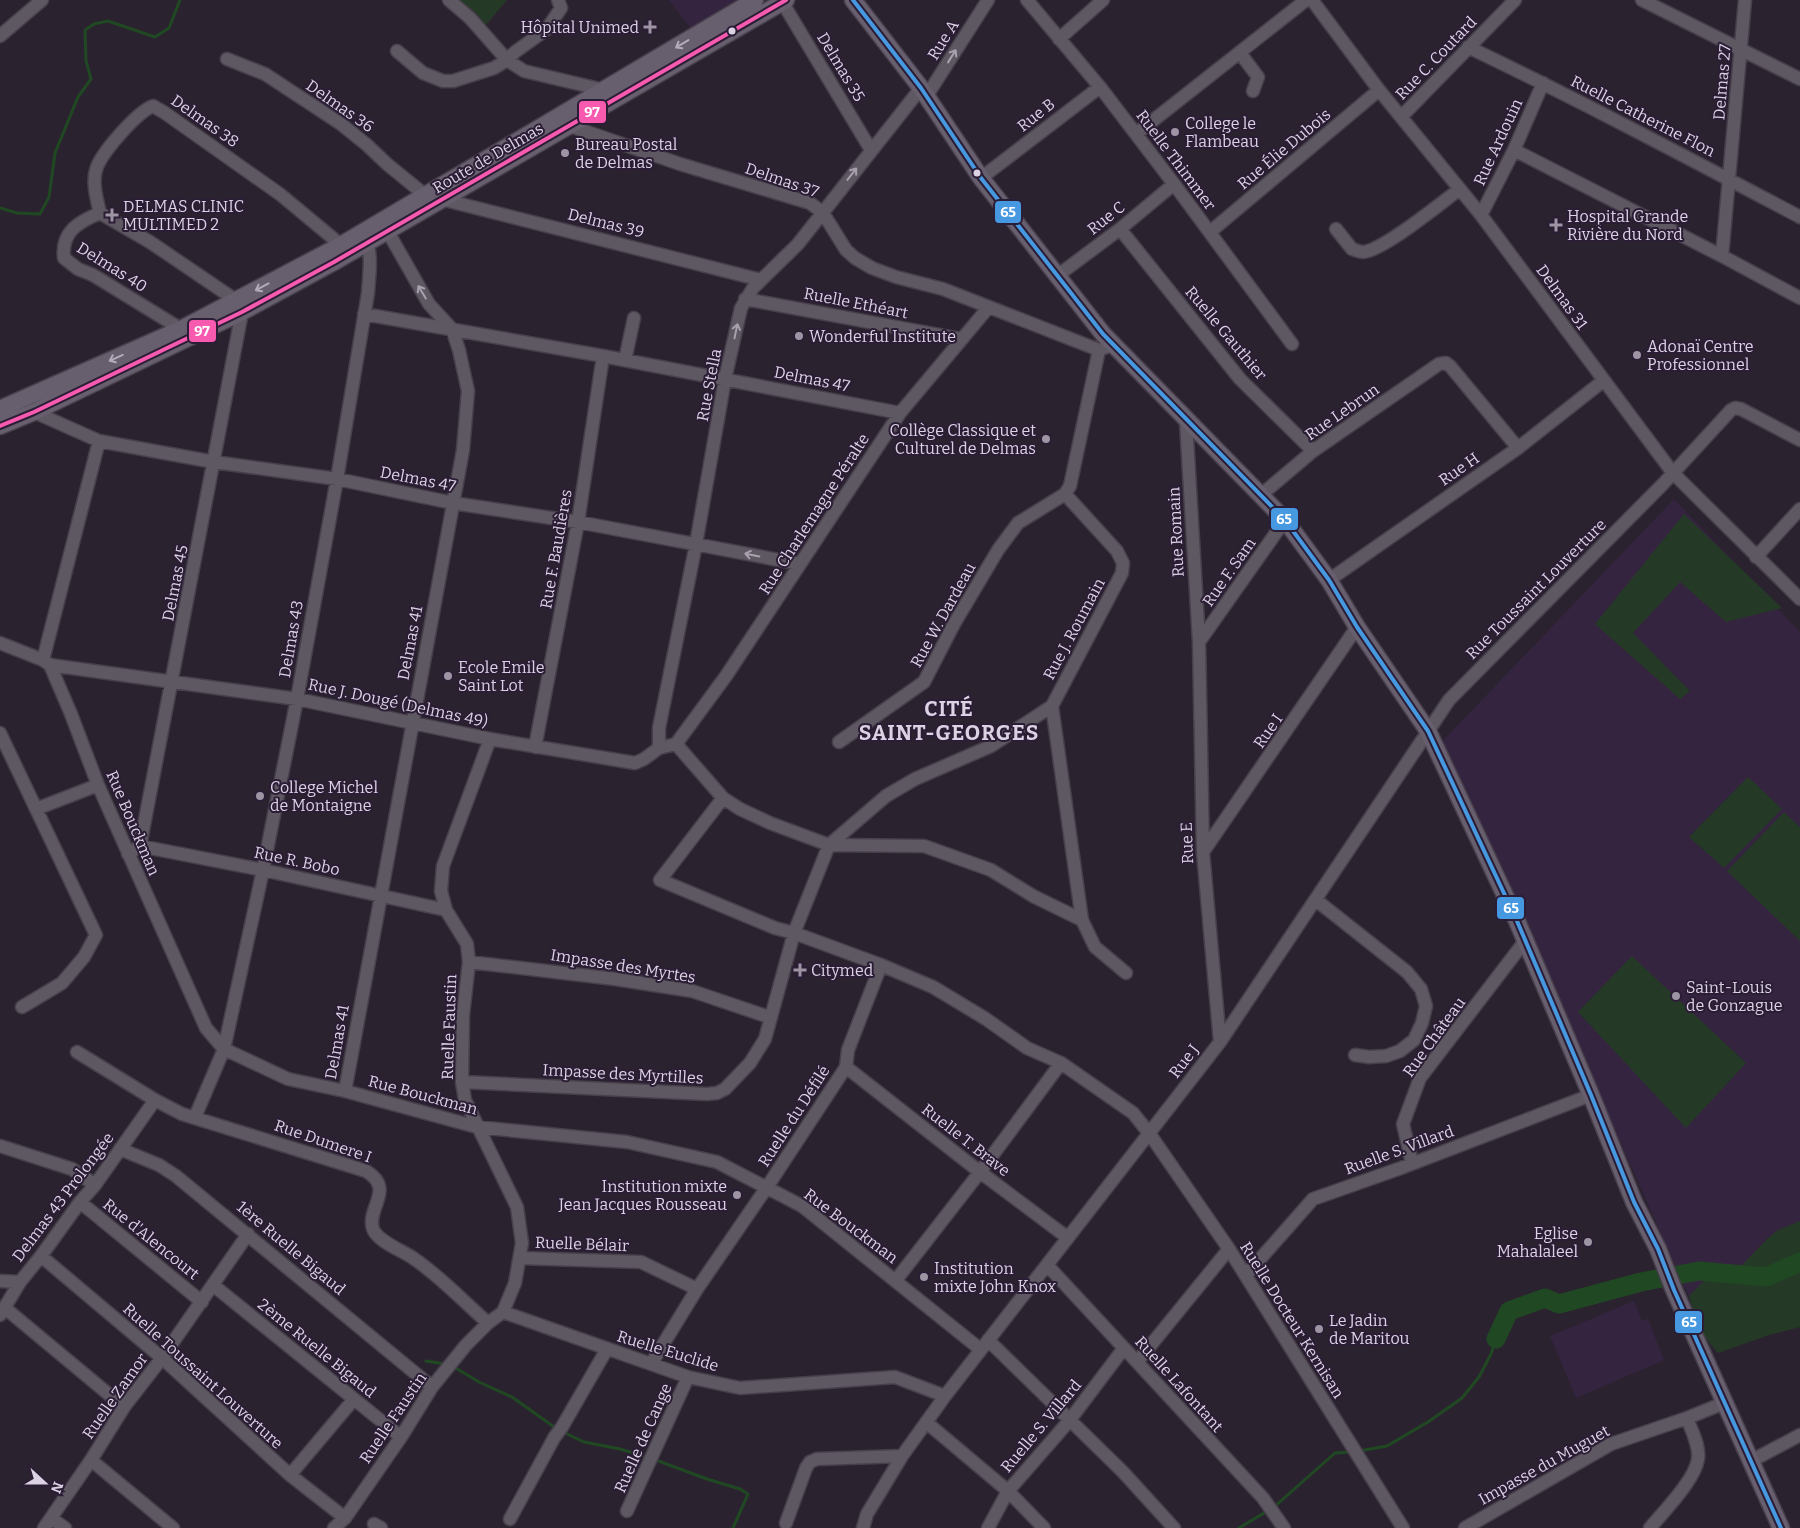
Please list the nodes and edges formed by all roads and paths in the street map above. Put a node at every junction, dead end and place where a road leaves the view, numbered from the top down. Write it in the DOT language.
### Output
graph roads {
  1 [pos="42,0"];
  2 [pos="449,0"];
  3 [pos="558,0"];
  4 [pos="755,0"];
  5 [pos="853,0"];
  6 [pos="988,0"];
  7 [pos="1027,0"];
  8 [pos="1103,0"];
  9 [pos="1306,0"];
  10 [pos="1312,0"];
  11 [pos="1515,0"];
  12 [pos="1642,0"];
  13 [pos="1745,0"];
  14 [pos="783,1"];
  15 [pos="0,36"];
  16 [pos="1060,39"];
  17 [pos="1468,47"];
  18 [pos="1742,50"];
  19 [pos="397,51"];
  20 [pos="1240,53"];
  21 [pos="227,59"];
  22 [pos="507,60"];
  23 [pos="1800,79"];
  24 [pos="1543,83"];
  25 [pos="1100,87"];
  26 [pos="604,90"];
  27 [pos="1379,90"];
  28 [pos="1253,91"];
  29 [pos="924,92"];
  30 [pos="1401,117"];
  31 [pos="567,120"];
  32 [pos="1136,134"];
  33 [pos="871,150"];
  34 [pos="1514,150"];
  35 [pos="987,174"];
  36 [pos="1729,179"];
  37 [pos="1174,184"];
  38 [pos="1460,189"];
  39 [pos="425,195"];
  40 [pos="442,198"];
  41 [pos="100,213"];
  42 [pos="823,213"];
  43 [pos="1481,215"];
  44 [pos="1800,218"];
  45 [pos="384,226"];
  46 [pos="1120,229"];
  47 [pos="1336,229"];
  48 [pos="1210,232"];
  49 [pos="365,238"];
  50 [pos="341,245"];
  51 [pos="1722,256"];
  52 [pos="1057,276"];
  53 [pos="761,280"];
  54 [pos="1800,298"];
  55 [pos="745,299"];
  56 [pos="239,307"];
  57 [pos="988,308"];
  58 [pos="364,314"];
  59 [pos="634,318"];
  60 [pos="181,329"];
  61 [pos="452,330"];
  62 [pos="960,339"];
  63 [pos="1292,344"];
  64 [pos="1106,348"];
  65 [pos="603,356"];
  66 [pos="625,360"];
  67 [pos="725,379"];
  68 [pos="1603,381"];
  69 [pos="0,409"];
  70 [pos="34,412"];
  71 [pos="900,412"];
  72 [pos="1186,421"];
  73 [pos="0,426"];
  74 [pos="1800,440"];
  75 [pos="100,441"];
  76 [pos="1518,448"];
  77 [pos="1314,451"];
  78 [pos="214,462"];
  79 [pos="1673,473"];
  80 [pos="337,479"];
  81 [pos="1065,494"];
  82 [pos="1261,495"];
  83 [pos="454,503"];
  84 [pos="1800,509"];
  85 [pos="1285,520"];
  86 [pos="578,522"];
  87 [pos="696,544"];
  88 [pos="1756,557"];
  89 [pos="800,564"];
  90 [pos="1329,580"];
  91 [pos="1800,599"];
  92 [pos="1357,627"];
  93 [pos="1198,642"];
  94 [pos="0,643"];
  95 [pos="47,663"];
  96 [pos="172,682"];
  97 [pos="297,699"];
  98 [pos="1052,706"];
  99 [pos="412,722"];
  100 [pos="1428,731"];
  101 [pos="0,733"];
  102 [pos="490,739"];
  103 [pos="839,742"];
  104 [pos="676,744"];
  105 [pos="535,747"];
  106 [pos="659,748"];
  107 [pos="98,785"];
  108 [pos="723,798"];
  109 [pos="36,809"];
  110 [pos="830,844"];
  111 [pos="140,846"];
  112 [pos="1203,852"];
  113 [pos="128,854"];
  114 [pos="263,870"];
  115 [pos="380,895"];
  116 [pos="1316,900"];
  117 [pos="446,910"];
  118 [pos="1082,920"];
  119 [pos="794,933"];
  120 [pos="1526,941"];
  121 [pos="469,962"];
  122 [pos="881,965"];
  123 [pos="1126,973"];
  124 [pos="22,1007"];
  125 [pos="769,1017"];
  126 [pos="1220,1042"];
  127 [pos="224,1049"];
  128 [pos="77,1052"];
  129 [pos="1355,1056"];
  130 [pos="1061,1063"];
  131 [pos="846,1067"];
  132 [pos="462,1082"];
  133 [pos="345,1091"];
  134 [pos="1591,1095"];
  135 [pos="155,1100"];
  136 [pos="195,1117"];
  137 [pos="477,1127"];
  138 [pos="1149,1133"];
  139 [pos="0,1146"];
  140 [pos="120,1149"];
  141 [pos="1412,1163"];
  142 [pos="980,1172"];
  143 [pos="95,1185"];
  144 [pos="767,1187"];
  145 [pos="80,1202"];
  146 [pos="248,1234"];
  147 [pos="1068,1238"];
  148 [pos="1229,1249"];
  149 [pos="42,1256"];
  150 [pos="520,1258"];
  151 [pos="1047,1264"];
  152 [pos="1246,1275"];
  153 [pos="896,1280"];
  154 [pos="0,1281"];
  155 [pos="20,1282"];
  156 [pos="213,1285"];
  157 [pos="697,1289"];
  158 [pos="202,1302"];
  159 [pos="2,1311"];
  160 [pos="503,1312"];
  161 [pos="488,1323"];
  162 [pos="984,1345"];
  163 [pos="1124,1348"];
  164 [pos="607,1349"];
  165 [pos="162,1358"];
  166 [pos="1137,1362"];
  167 [pos="651,1364"];
  168 [pos="688,1377"];
  169 [pos="432,1386"];
  170 [pos="945,1396"];
  171 [pos="354,1399"];
  172 [pos="1724,1403"];
  173 [pos="124,1407"];
  174 [pos="1687,1418"];
  175 [pos="1069,1421"];
  176 [pos="926,1422"];
  177 [pos="1800,1435"];
  178 [pos="401,1437"];
  179 [pos="902,1456"];
  180 [pos="91,1460"];
  181 [pos="1751,1461"];
  182 [pos="290,1475"];
  183 [pos="1008,1491"];
  184 [pos="627,1511"];
  185 [pos="345,1518"];
  186 [pos="510,1519"];
  187 [pos="48,1523"];
  188 [pos="786,1523"];
  189 [pos="1283,1527"];
  190 [pos="65,1528"];
  191 [pos="173,1528"];
  192 [pos="334,1528"];
  193 [pos="863,1528"];
  194 [pos="988,1528"];
  195 [pos="1044,1528"];
  196 [pos="1174,1528"];
  197 [pos="1403,1528"];
  198 [pos="1465,1528"];
  199 [pos="1650,1528"];
  200 [pos="1781,1528"];
  1 -- 15 [label="street"];
  2 -- 22 [label="street"];
  3 -- 22 [label="street"];
  4 -- 26 [label="main road, Route de Delmas, one-way"];
  5 -- 29 [label="main road"];
  29 -- 6 [label="street, Rue A, one-way"];
  7 -- 16 [label="street, Ruelle Thimmer"];
  8 -- 16 [label="street"];
  9 -- 20 [label="street"];
  10 -- 27 [label="street, Delmas 31"];
  11 -- 17 [label="street, Rue C. Coutard"];
  12 -- 18 [label="street"];
  13 -- 18 [label="street, Delmas 27"];
  14 -- 31 [label="main road, Route de Delmas"];
  14 -- 33 [label="street, Delmas 35"];
  16 -- 25 [label="street, Ruelle Thimmer"];
  17 -- 24 [label="street, Ruelle Catherine Flon"];
  17 -- 30 [label="street, Rue C. Coutard"];
  18 -- 23 [label="street"];
  18 -- 36 [label="street, Delmas 27"];
  19 -- 22 [label="street"];
  20 -- 28 [label="street"];
  20 -- 32 [label="street"];
  21 -- 39 [label="street, Delmas 36"];
  22 -- 26 [label="street"];
  24 -- 34 [label="street, Rue Ardouin"];
  24 -- 36 [label="street, Ruelle Catherine Flon"];
  25 -- 32 [label="street, Ruelle Thimmer"];
  25 -- 35 [label="street, Rue B"];
  26 -- 31 [label="main road, Route de Delmas"];
  27 -- 30 [label="street, Delmas 31"];
  27 -- 48 [label="street, Rue Élie Dubois"];
  29 -- 33 [label="street, Rue Stella"];
  29 -- 35 [label="main road"];
  30 -- 38 [label="street, Delmas 31"];
  31 -- 39 [label="main road, Route de Delmas"];
  31 -- 40 [label="main road, Route de Delmas"];
  31 -- 42 [label="street, Delmas 37"];
  32 -- 37 [label="street, Ruelle Thimmer"];
  42 -- 33 [label="street, Rue Stella, one-way"];
  34 -- 43 [label="street, Rue Ardouin"];
  34 -- 51 [label="street"];
  35 -- 52 [label="main road"];
  36 -- 44 [label="street, Ruelle Catherine Flon"];
  36 -- 51 [label="street, Delmas 27"];
  37 -- 46 [label="street, Rue C"];
  37 -- 48 [label="street, Ruelle Thimmer"];
  38 -- 43 [label="street, Delmas 31"];
  38 -- 47 [label="street"];
  39 -- 40 [label="street, Delmas 39"];
  39 -- 45 [label="main road, Route de Delmas"];
  40 -- 45 [label="main road, Route de Delmas"];
  40 -- 53 [label="street, Delmas 39"];
  41 -- 50 [label="street, Delmas 38"];
  41 -- 56 [label="street"];
  41 -- 60 [label="street, Delmas 40"];
  42 -- 53 [label="street, Rue Stella"];
  42 -- 57 [label="street, Delmas 37"];
  43 -- 68 [label="street, Delmas 31"];
  45 -- 49 [label="main road, Route de Delmas"];
  61 -- 45 [label="street, Delmas 41, one-way"];
  46 -- 52 [label="street, Rue C"];
  46 -- 77 [label="street, Ruelle Gauthier"];
  48 -- 63 [label="street, Ruelle Thimmer"];
  49 -- 50 [label="main road, Route de Delmas"];
  49 -- 56 [label="main road, Route de Delmas"];
  49 -- 58 [label="street, Delmas 43"];
  50 -- 56 [label="main road, Route de Delmas, one-way"];
  51 -- 54 [label="street"];
  52 -- 64 [label="main road"];
  53 -- 55 [label="street, Rue Stella"];
  55 -- 62 [label="street, Ruelle Ethéart"];
  67 -- 55 [label="street, Rue Stella, one-way"];
  56 -- 60 [label="main road, Route de Delmas"];
  56 -- 70 [label="main road, Route de Delmas"];
  56 -- 78 [label="street, Delmas 45"];
  57 -- 62 [label="street, Rue Charlemagne Péralte"];
  57 -- 64 [label="street, Delmas 37"];
  58 -- 61 [label="street, Delmas 47"];
  58 -- 80 [label="street, Delmas 43"];
  59 -- 66 [label="street"];
  60 -- 69 [label="main road, Route de Delmas, one-way"];
  61 -- 65 [label="street, Delmas 47"];
  61 -- 83 [label="street, Delmas 41"];
  62 -- 71 [label="street, Rue Charlemagne Péralte"];
  64 -- 72 [label="main road"];
  64 -- 81 [label="street"];
  65 -- 66 [label="street, Delmas 47"];
  65 -- 86 [label="street, Rue F. Baudières"];
  66 -- 67 [label="street, Delmas 47"];
  67 -- 71 [label="street, Delmas 47"];
  67 -- 87 [label="street, Rue Stella"];
  68 -- 76 [label="street, Rue H"];
  68 -- 79 [label="street, Delmas 31"];
  70 -- 73 [label="main road, Route de Delmas"];
  70 -- 75 [label="street, Delmas 47"];
  71 -- 89 [label="street, Rue Charlemagne Péralte"];
  72 -- 82 [label="main road"];
  72 -- 93 [label="street, Rue Romain"];
  74 -- 79 [label="street, Rue Toussaint Louverture"];
  75 -- 78 [label="street, Delmas 47"];
  75 -- 95 [label="street"];
  76 -- 77 [label="street, Rue Lebrun"];
  76 -- 90 [label="street, Rue H"];
  77 -- 82 [label="street, Rue Lebrun"];
  78 -- 80 [label="street, Delmas 47"];
  78 -- 96 [label="street, Delmas 45"];
  79 -- 88 [label="street, Delmas 31"];
  79 -- 100 [label="street, Rue Toussaint Louverture"];
  80 -- 83 [label="street, Delmas 47"];
  80 -- 97 [label="street, Delmas 43"];
  81 -- 98 [label="street, Rue J. Roumain"];
  81 -- 103 [label="street, Rue W. Dardeau"];
  82 -- 85 [label="main road"];
  83 -- 86 [label="street, Delmas 47"];
  83 -- 99 [label="street, Delmas 41"];
  84 -- 88 [label="street"];
  85 -- 90 [label="main road"];
  85 -- 93 [label="street, Rue F. Sam"];
  86 -- 87 [label="street, Delmas 47"];
  86 -- 105 [label="street, Rue F. Baudières"];
  89 -- 87 [label="street, Delmas 47, one-way"];
  87 -- 106 [label="street, Rue Stella"];
  88 -- 91 [label="street, Delmas 31"];
  89 -- 104 [label="street, Rue Charlemagne Péralte"];
  90 -- 92 [label="main road"];
  92 -- 100 [label="main road"];
  92 -- 112 [label="street, Rue I"];
  93 -- 112 [label="street, Rue E"];
  94 -- 95 [label="street, Rue J. Dougé (Delmas 49)"];
  95 -- 96 [label="street, Rue J. Dougé (Delmas 49)"];
  95 -- 107 [label="street, Rue Bouckman"];
  96 -- 97 [label="street, Rue J. Dougé (Delmas 49)"];
  96 -- 111 [label="street, Delmas 45"];
  97 -- 99 [label="street, Rue J. Dougé (Delmas 49)"];
  97 -- 114 [label="street, Delmas 43"];
  98 -- 110 [label="street"];
  98 -- 118 [label="street, Rue J. Roumain"];
  99 -- 102 [label="street, Rue J. Dougé (Delmas 49)"];
  99 -- 115 [label="street, Delmas 41"];
  100 -- 116 [label="street, Rue J"];
  100 -- 120 [label="main road"];
  101 -- 109 [label="street"];
  102 -- 105 [label="street, Rue J. Dougé (Delmas 49)"];
  102 -- 117 [label="street, Ruelle Faustin"];
  104 -- 106 [label="street, Rue J. Dougé (Delmas 49)"];
  104 -- 108 [label="street"];
  105 -- 106 [label="street, Rue J. Dougé (Delmas 49)"];
  107 -- 109 [label="street"];
  107 -- 113 [label="street, Rue Bouckman"];
  108 -- 110 [label="street"];
  108 -- 119 [label="street"];
  109 -- 124 [label="street"];
  110 -- 118 [label="street"];
  110 -- 119 [label="street"];
  111 -- 113 [label="street"];
  111 -- 114 [label="street, Rue R. Bobo"];
  112 -- 126 [label="street, Rue E"];
  113 -- 127 [label="street, Rue Bouckman"];
  114 -- 115 [label="street, Rue R. Bobo"];
  114 -- 127 [label="street, Delmas 43"];
  115 -- 117 [label="street, Rue R. Bobo"];
  115 -- 133 [label="street, Delmas 41"];
  116 -- 126 [label="street, Rue J"];
  116 -- 129 [label="street"];
  117 -- 121 [label="street, Ruelle Faustin"];
  118 -- 123 [label="street, Rue J. Roumain"];
  119 -- 122 [label="street"];
  119 -- 125 [label="street"];
  120 -- 134 [label="main road"];
  120 -- 141 [label="street, Rue Château"];
  121 -- 125 [label="street, Impasse des Myrtes"];
  121 -- 132 [label="street, Ruelle Faustin"];
  122 -- 130 [label="street"];
  122 -- 131 [label="street, Ruelle du Défilé"];
  125 -- 132 [label="street, Impasse des Myrtilles"];
  126 -- 138 [label="street, Rue J"];
  127 -- 133 [label="street, Rue Bouckman"];
  127 -- 136 [label="street, Delmas 43"];
  128 -- 135 [label="street, Rue Dumere I"];
  130 -- 138 [label="street"];
  130 -- 142 [label="street"];
  131 -- 142 [label="street, Ruelle T. Brave"];
  131 -- 144 [label="street, Ruelle du Défilé"];
  132 -- 137 [label="street, Ruelle Faustin"];
  133 -- 137 [label="street, Rue Bouckman"];
  134 -- 141 [label="street, Ruelle S. Villard"];
  134 -- 172 [label="main road"];
  135 -- 136 [label="street, Rue Dumere I"];
  135 -- 140 [label="street, Delmas 43 Prolongée"];
  136 -- 161 [label="street, Rue Dumere I"];
  137 -- 144 [label="street, Rue Bouckman"];
  137 -- 150 [label="street, Ruelle Faustin"];
  138 -- 147 [label="street, Rue J"];
  138 -- 148 [label="street, Ruelle Docteur Kernisan"];
  139 -- 143 [label="street"];
  140 -- 143 [label="street, Delmas 43 Prolongée"];
  140 -- 146 [label="street, 1ère Ruelle Bigaud"];
  141 -- 152 [label="street, Ruelle S. Villard"];
  142 -- 147 [label="street, Ruelle T. Brave"];
  142 -- 153 [label="street"];
  143 -- 145 [label="street, Delmas 43 Prolongée"];
  144 -- 153 [label="street, Rue Bouckman"];
  144 -- 157 [label="street, Ruelle du Défilé"];
  145 -- 149 [label="street, Delmas 43 Prolongée"];
  145 -- 158 [label="street, Rue d'Alencourt"];
  146 -- 156 [label="street, Ruelle Zamor"];
  146 -- 169 [label="street, 1ère Ruelle Bigaud"];
  147 -- 151 [label="street, Rue J"];
  148 -- 152 [label="street, Ruelle Docteur Kernisan"];
  148 -- 166 [label="street"];
  149 -- 155 [label="street, Delmas 43 Prolongée"];
  149 -- 165 [label="street, Ruelle Toussaint Louverture"];
  150 -- 157 [label="street, Ruelle Bélair"];
  150 -- 160 [label="street, Ruelle Faustin"];
  151 -- 162 [label="street, Rue J"];
  151 -- 163 [label="street, Ruelle Lafontant"];
  152 -- 197 [label="street, Ruelle Docteur Kernisan"];
  153 -- 162 [label="street, Rue Bouckman"];
  154 -- 155 [label="street"];
  155 -- 159 [label="street, Delmas 43 Prolongée"];
  156 -- 158 [label="street, Ruelle Zamor"];
  156 -- 171 [label="street, 2ème Ruelle Bigaud"];
  157 -- 167 [label="street, Ruelle du Défilé"];
  158 -- 165 [label="street, Ruelle Zamor"];
  159 -- 173 [label="street"];
  160 -- 161 [label="street, Ruelle Faustin"];
  160 -- 164 [label="street, Ruelle Euclide"];
  161 -- 169 [label="street, Ruelle Faustin"];
  162 -- 170 [label="street, Rue J"];
  162 -- 175 [label="street, Rue Bouckman"];
  163 -- 166 [label="street, Ruelle Lafontant"];
  163 -- 175 [label="street, Ruelle S. Villard"];
  164 -- 167 [label="street, Ruelle Euclide"];
  164 -- 186 [label="street"];
  165 -- 173 [label="street, Ruelle Zamor"];
  165 -- 182 [label="street, Ruelle Toussaint Louverture"];
  166 -- 189 [label="street, Ruelle Lafontant"];
  167 -- 168 [label="street, Ruelle Euclide"];
  168 -- 170 [label="street, Ruelle Euclide"];
  168 -- 184 [label="street, Ruelle de Cange"];
  169 -- 178 [label="street, Ruelle Faustin"];
  170 -- 176 [label="street"];
  171 -- 178 [label="street, 2ème Ruelle Bigaud"];
  171 -- 182 [label="street"];
  172 -- 174 [label="street, Impasse du Muguet"];
  172 -- 181 [label="main road"];
  173 -- 180 [label="street, Ruelle Zamor"];
  174 -- 198 [label="street, Impasse du Muguet"];
  174 -- 199 [label="street"];
  175 -- 183 [label="street, Ruelle S. Villard"];
  175 -- 196 [label="street, Rue Bouckman"];
  176 -- 179 [label="street"];
  176 -- 183 [label="street"];
  177 -- 181 [label="street"];
  178 -- 185 [label="street, Ruelle Faustin"];
  179 -- 188 [label="street"];
  179 -- 193 [label="street"];
  180 -- 187 [label="street, Ruelle Zamor"];
  180 -- 191 [label="street"];
  181 -- 200 [label="main road"];
  182 -- 185 [label="street, Ruelle Toussaint Louverture"];
  183 -- 194 [label="street, Ruelle S. Villard"];
  183 -- 195 [label="street"];
  185 -- 192 [label="street, Ruelle Faustin"];
  187 -- 190 [label="street"];
}
